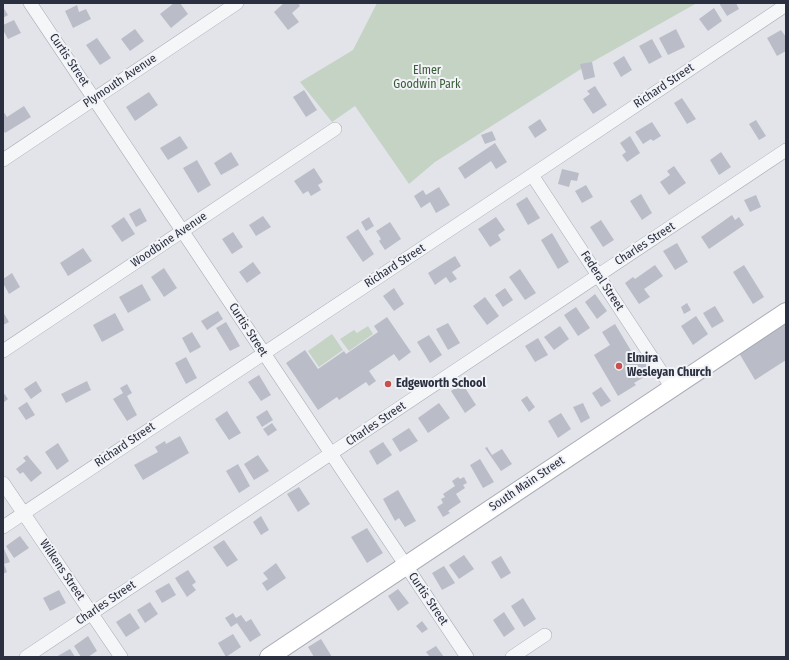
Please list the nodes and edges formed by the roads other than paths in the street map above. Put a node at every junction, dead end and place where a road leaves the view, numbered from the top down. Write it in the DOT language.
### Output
graph roads {
  1 [pos="30,3"];
  2 [pos="237,3"];
  3 [pos="786,5"];
  4 [pos="94,98"];
  5 [pos="335,129"];
  6 [pos="786,150"];
  7 [pos="3,160"];
  8 [pos="532,175"];
  9 [pos="182,231"];
  10 [pos="598,275"];
  11 [pos="786,312"];
  12 [pos="3,351"];
  13 [pos="263,353"];
  14 [pos="672,388"];
  15 [pos="332,454"];
  16 [pos="3,483"];
  17 [pos="24,512"];
  18 [pos="3,526"];
  19 [pos="406,566"];
  20 [pos="91,613"];
  21 [pos="545,636"];
  22 [pos="26,657"];
  23 [pos="121,657"];
  24 [pos="269,657"];
  25 [pos="467,657"];
  26 [pos="512,657"];
  1 -- 4 [label="street, Curtis Street"];
  2 -- 4 [label="street, Plymouth Avenue"];
  3 -- 8 [label="street, Richard Street"];
  4 -- 7 [label="street, Plymouth Avenue"];
  4 -- 9 [label="street, Curtis Street"];
  5 -- 9 [label="street, Woodbine Avenue"];
  6 -- 10 [label="street, Charles Street"];
  8 -- 10 [label="street, Federal Street"];
  8 -- 13 [label="street, Richard Street"];
  9 -- 12 [label="street, Woodbine Avenue"];
  9 -- 13 [label="street, Curtis Street"];
  10 -- 14 [label="street, Federal Street"];
  10 -- 15 [label="street, Charles Street"];
  11 -- 14 [label="street, South Main Street"];
  13 -- 15 [label="street, Curtis Street"];
  13 -- 17 [label="street, Richard Street"];
  14 -- 19 [label="street, South Main Street"];
  15 -- 19 [label="street, Curtis Street"];
  15 -- 20 [label="street, Charles Street"];
  16 -- 17 [label="street, Wilkens Street"];
  17 -- 18 [label="street, Richard Street"];
  17 -- 20 [label="street, Wilkens Street"];
  19 -- 24 [label="street, South Main Street"];
  19 -- 25 [label="street, Curtis Street"];
  20 -- 22 [label="street, Charles Street"];
  20 -- 23 [label="street, Wilkens Street"];
  21 -- 26 [label="street"];
}
